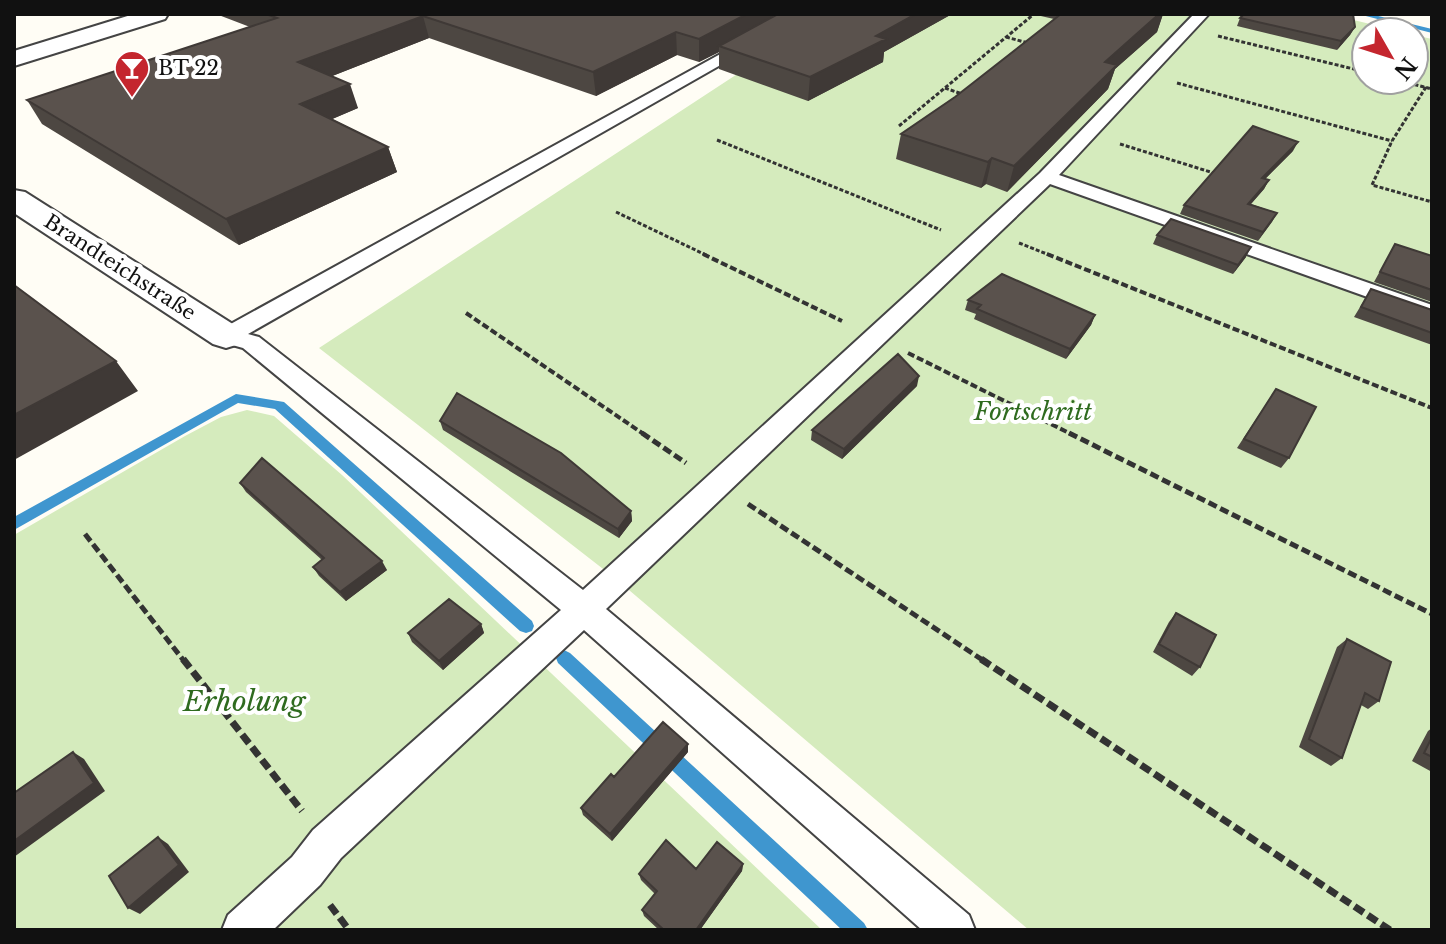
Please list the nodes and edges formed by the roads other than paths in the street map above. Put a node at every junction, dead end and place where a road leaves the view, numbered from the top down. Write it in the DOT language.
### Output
graph roads {
  1 [pos="157,14"];
  2 [pos="803,14"];
  3 [pos="1202,14"];
  4 [pos="14,59"];
  5 [pos="1047,177"];
  6 [pos="14,199"];
  7 [pos="1432,313"];
  8 [pos="226,336"];
  9 [pos="582,608"];
  10 [pos="243,930"];
  11 [pos="954,930"];
  1 -- 4 [label="street"];
  2 -- 8 [label="lane"];
  3 -- 5 [label="lane"];
  5 -- 7 [label="lane"];
  5 -- 9 [label="lane"];
  6 -- 8 [label="street, Brandteichstraße"];
  8 -- 9 [label="lane"];
  9 -- 10 [label="lane"];
  9 -- 11 [label="lane"];
}
